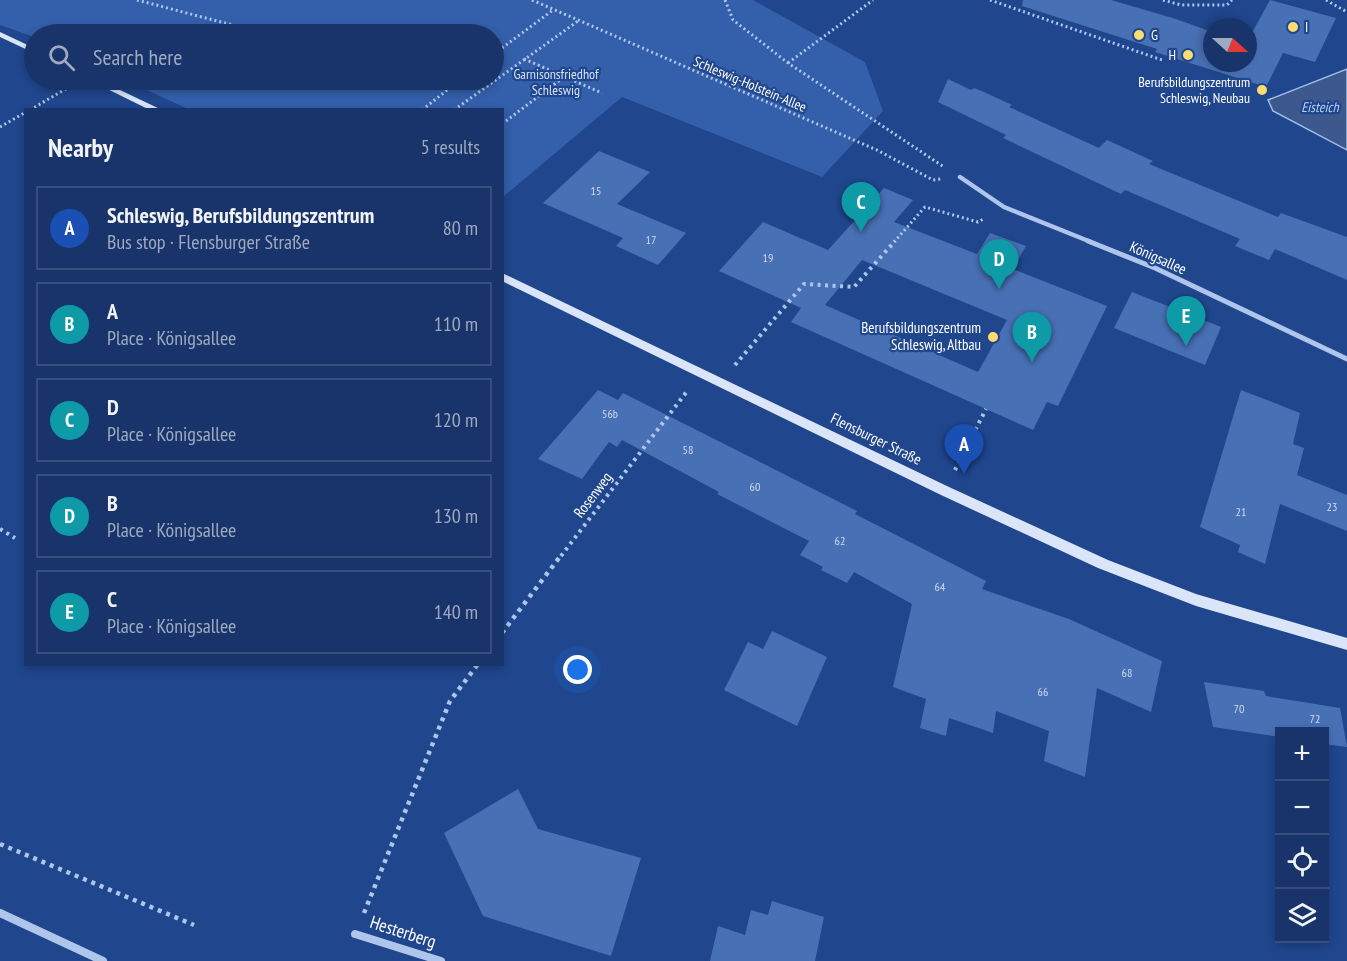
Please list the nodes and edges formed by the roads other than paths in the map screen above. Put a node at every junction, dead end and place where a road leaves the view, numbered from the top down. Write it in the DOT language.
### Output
graph roads {
  1 [pos="0,34"];
  2 [pos="24,46"];
  3 [pos="115,90"];
  4 [pos="154,108"];
  5 [pos="960,177"];
  6 [pos="504,277"];
  7 [pos="1347,359"];
  8 [pos="1347,644"];
  9 [pos="0,913"];
  10 [pos="355,934"];
  11 [pos="103,961"];
  12 [pos="441,961"];
  1 -- 2 [label="street"];
  3 -- 4 [label="street"];
  5 -- 7 [label="street, Königsallee"];
  6 -- 8 [label="street, Flensburger Straße"];
  9 -- 11 [label="street"];
  10 -- 12 [label="street, Hesterberg"];
}
